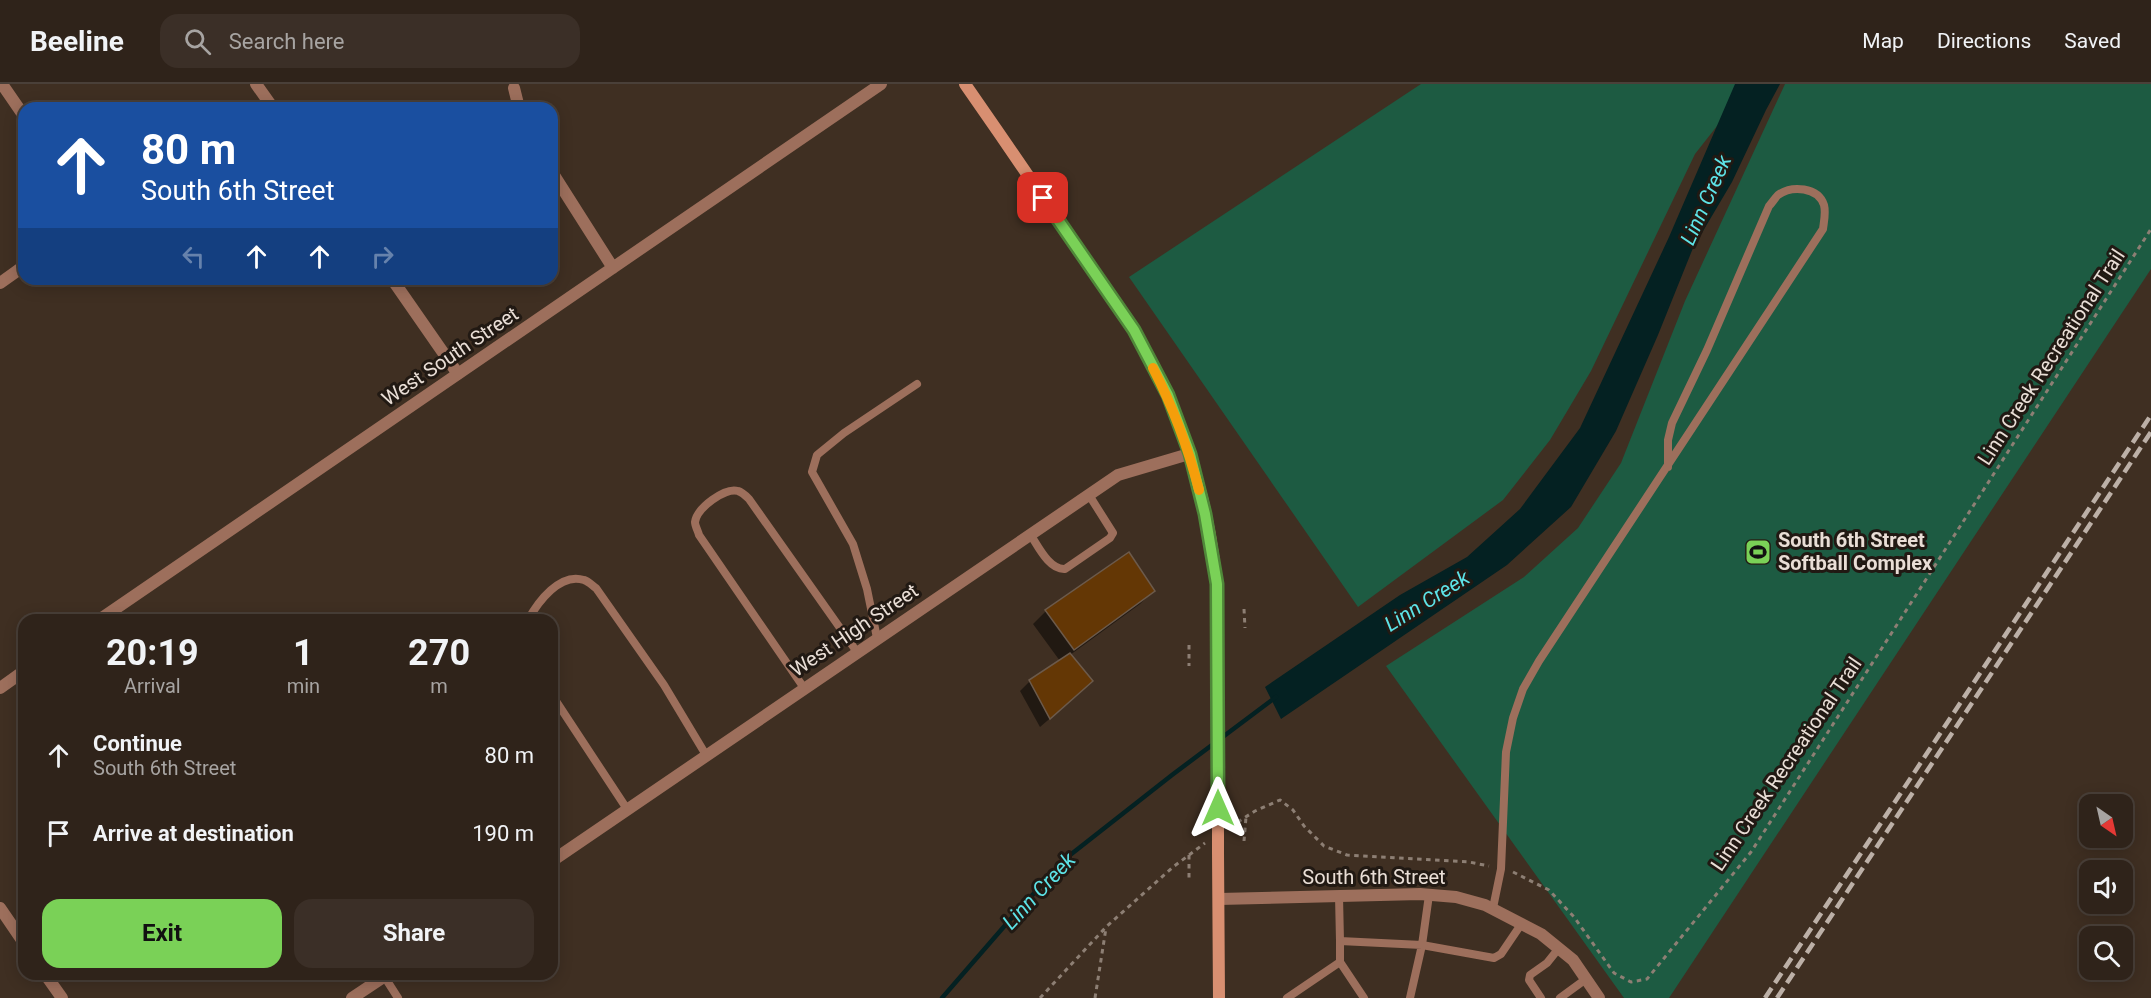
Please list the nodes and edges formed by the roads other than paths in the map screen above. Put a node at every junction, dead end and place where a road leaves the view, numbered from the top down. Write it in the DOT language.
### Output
graph roads {
  1 [pos="2,84"];
  2 [pos="256,84"];
  3 [pos="881,84"];
  4 [pos="965,84"];
  5 [pos="514,88"];
  6 [pos="269,102"];
  7 [pos="518,102"];
  8 [pos="18,107"];
  9 [pos="558,181"];
  10 [pos="613,268"];
  11 [pos="18,270"];
  12 [pos="0,283"];
  13 [pos="396,285"];
  14 [pos="458,374"];
  15 [pos="916,384"];
  16 [pos="1190,454"];
  17 [pos="1668,467"];
  18 [pos="1089,495"];
  19 [pos="1030,534"];
  20 [pos="108,614"];
  21 [pos="531,614"];
  22 [pos="877,638"];
  23 [pos="857,652"];
  24 [pos="18,675"];
  25 [pos="0,688"];
  26 [pos="804,688"];
  27 [pos="558,704"];
  28 [pos="706,755"];
  29 [pos="627,809"];
  30 [pos="558,857"];
  31 [pos="1429,895"];
  32 [pos="1339,896"];
  33 [pos="1219,899"];
  34 [pos="0,908"];
  35 [pos="1493,908"];
  36 [pos="1522,923"];
  37 [pos="18,934"];
  38 [pos="1340,941"];
  39 [pos="1422,945"];
  40 [pos="1559,948"];
  41 [pos="1340,962"];
  42 [pos="49,980"];
  43 [pos="379,980"];
  44 [pos="389,980"];
  45 [pos="1586,980"];
  46 [pos="62,998"];
  47 [pos="352,998"];
  48 [pos="398,998"];
  49 [pos="1219,998"];
  50 [pos="1287,998"];
  51 [pos="1364,998"];
  52 [pos="1410,998"];
  53 [pos="1541,998"];
  54 [pos="1560,998"];
  55 [pos="1599,998"];
  1 -- 8 [label="street"];
  2 -- 6 [label="street"];
  3 -- 10 [label="street, West South Street"];
  4 -- 16 [label="main road"];
  5 -- 7 [label="street"];
  9 -- 10 [label="street"];
  10 -- 14 [label="street, West South Street"];
  11 -- 12 [label="street"];
  13 -- 14 [label="street"];
  14 -- 20 [label="street, West South Street"];
  15 -- 22 [label="lane"];
  16 -- 18 [label="street, West High Street"];
  16 -- 33 [label="main road, bridge"];
  17 -- 17 [label="lane"];
  17 -- 35 [label="lane"];
  18 -- 19 [label="street, West High Street"];
  18 -- 19 [label="lane"];
  19 -- 22 [label="street, West High Street"];
  21 -- 28 [label="lane"];
  22 -- 23 [label="street, West High Street"];
  23 -- 26 [label="street, West High Street"];
  23 -- 26 [label="lane"];
  24 -- 25 [label="street"];
  26 -- 28 [label="street, West High Street"];
  27 -- 29 [label="lane"];
  28 -- 29 [label="street, West High Street"];
  29 -- 30 [label="street, West High Street"];
  31 -- 32 [label="street, South 6th Street"];
  31 -- 35 [label="street, South 6th Street"];
  31 -- 39 [label="lane"];
  32 -- 33 [label="street, South 6th Street"];
  32 -- 38 [label="lane"];
  33 -- 49 [label="main road"];
  34 -- 37 [label="street"];
  35 -- 36 [label="street, South 6th Street"];
  36 -- 39 [label="lane"];
  36 -- 40 [label="street, South 6th Street"];
  38 -- 39 [label="lane"];
  38 -- 41 [label="lane"];
  39 -- 52 [label="lane"];
  40 -- 45 [label="street, South 6th Street"];
  40 -- 53 [label="lane"];
  41 -- 50 [label="lane"];
  41 -- 51 [label="lane"];
  42 -- 46 [label="street"];
  43 -- 47 [label="street"];
  44 -- 48 [label="lane"];
  45 -- 54 [label="lane"];
  45 -- 55 [label="street, South 6th Street"];
}
